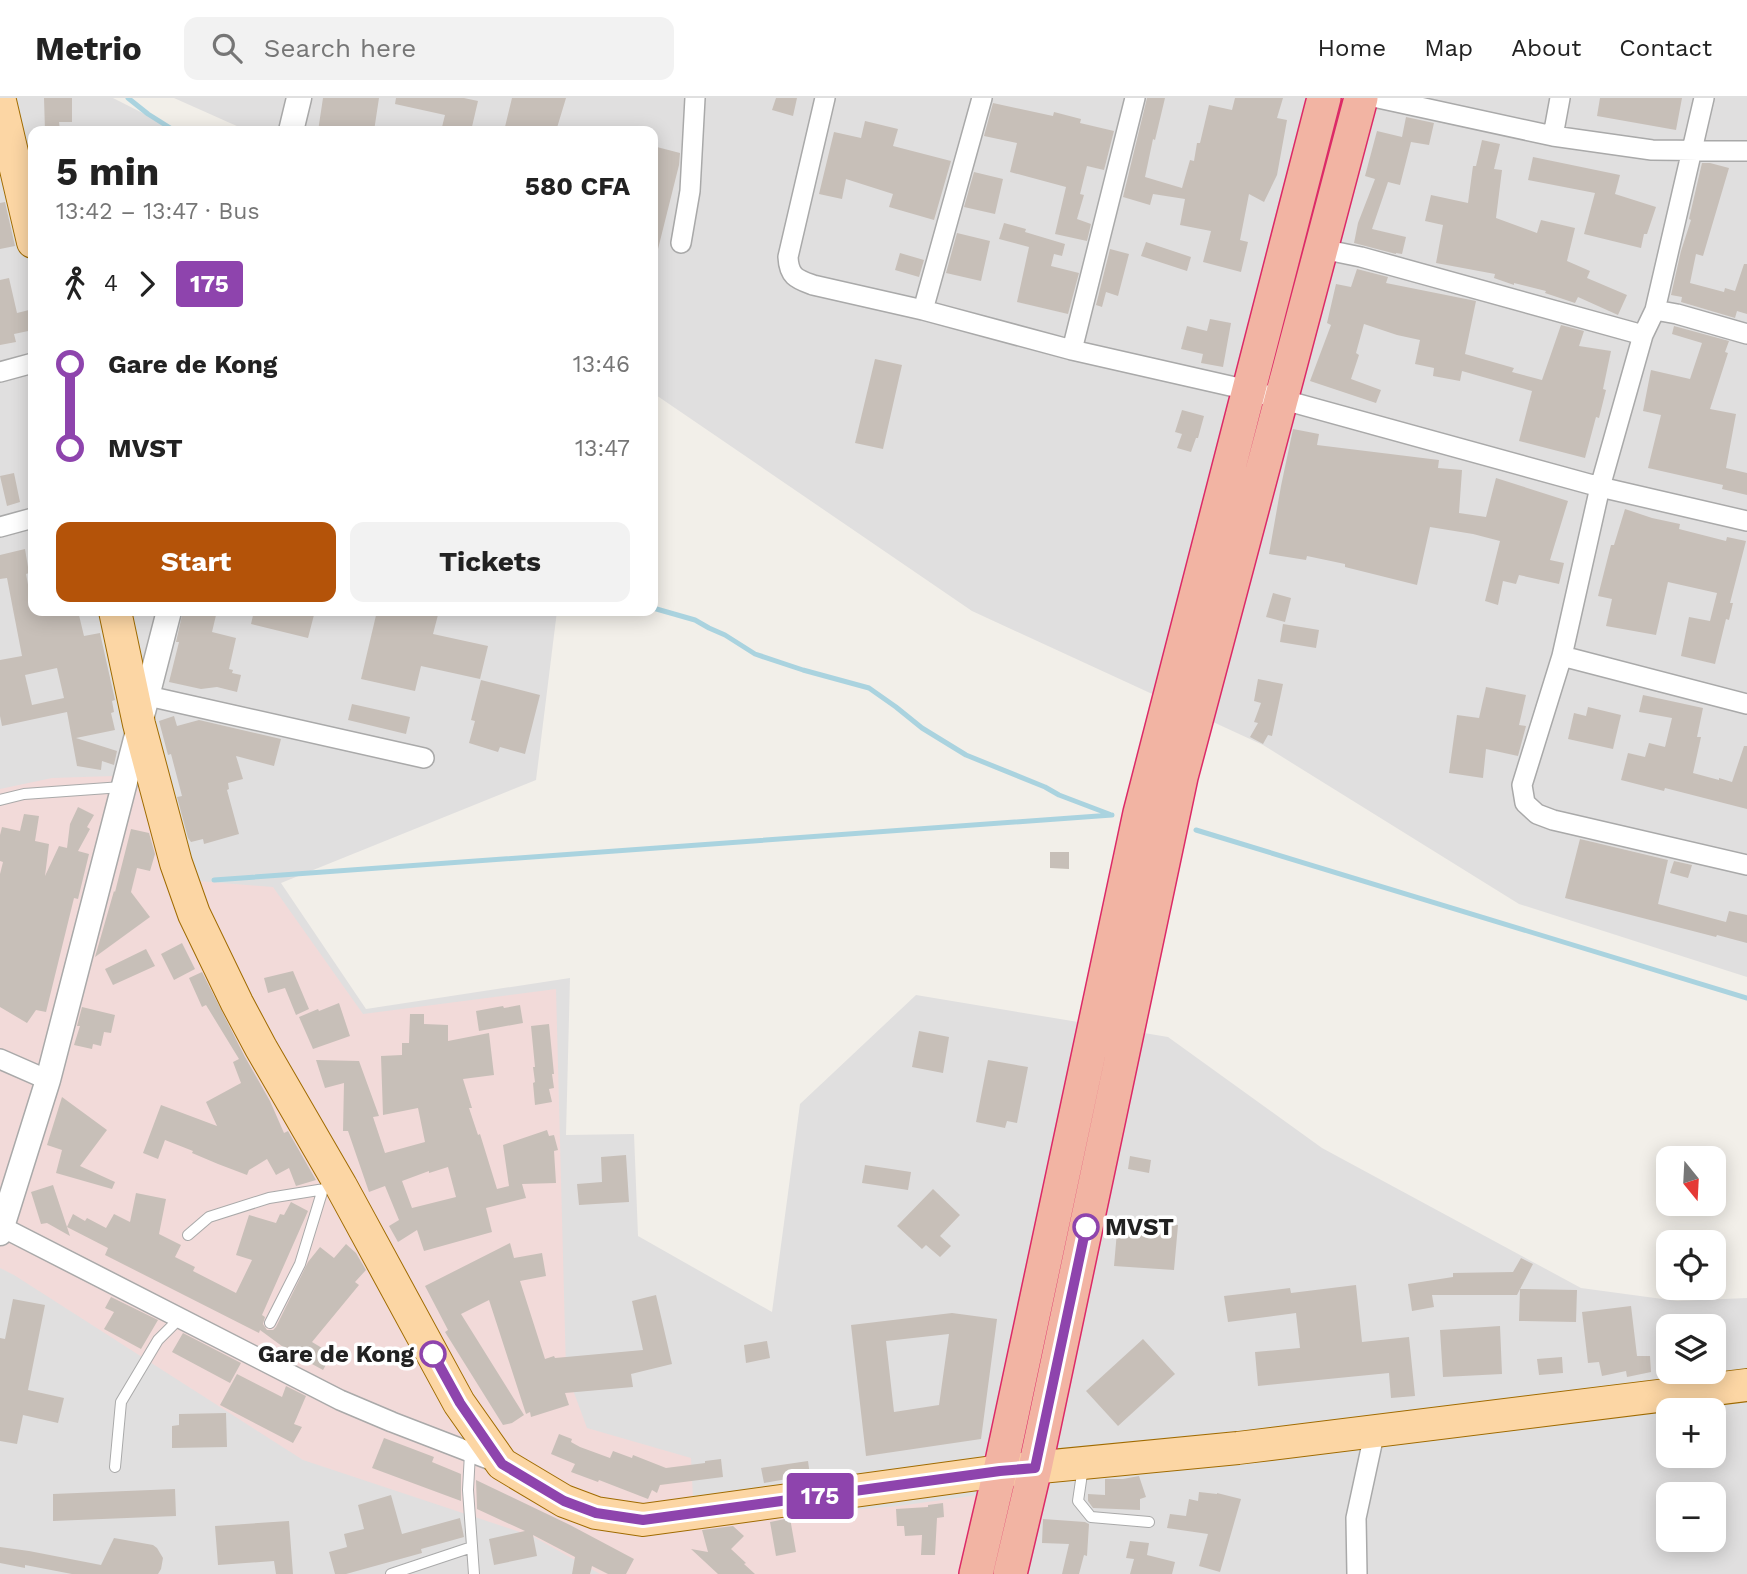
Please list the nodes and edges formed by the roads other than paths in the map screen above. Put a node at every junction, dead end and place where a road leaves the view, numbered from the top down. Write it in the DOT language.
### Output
graph roads {
  1 [pos="299,98"];
  2 [pos="695,98"];
  3 [pos="825,98"];
  4 [pos="982,98"];
  5 [pos="1135,98"];
  6 [pos="1324,98"];
  7 [pos="1361,98"];
  8 [pos="1378,98"];
  9 [pos="1560,98"];
  10 [pos="1704,98"];
  11 [pos="0,101"];
  12 [pos="292,126"];
  13 [pos="1553,136"];
  14 [pos="1747,151"];
  15 [pos="1692,152"];
  16 [pos="28,221"];
  17 [pos="681,243"];
  18 [pos="1322,248"];
  19 [pos="923,310"];
  20 [pos="1655,310"];
  21 [pos="1747,334"];
  22 [pos="1643,335"];
  23 [pos="1072,350"];
  24 [pos="28,364"];
  25 [pos="0,372"];
  26 [pos="1248,390"];
  27 [pos="1281,400"];
  28 [pos="1600,487"];
  29 [pos="28,520"];
  30 [pos="1747,521"];
  31 [pos="0,527"];
  32 [pos="116,616"];
  33 [pos="168,616"];
  34 [pos="1562,656"];
  35 [pos="1747,705"];
  36 [pos="144,709"];
  37 [pos="424,758"];
  38 [pos="123,787"];
  39 [pos="0,800"];
  40 [pos="1747,865"];
  41 [pos="0,1059"];
  42 [pos="48,1080"];
  43 [pos="332,1188"];
  44 [pos="1,1228"];
  45 [pos="188,1235"];
  46 [pos="180,1318"];
  47 [pos="270,1323"];
  48 [pos="1747,1385"];
  49 [pos="1375,1430"];
  50 [pos="471,1452"];
  51 [pos="1084,1463"];
  52 [pos="502,1464"];
  53 [pos="115,1467"];
  54 [pos="1035,1468"];
  55 [pos="1000,1471"];
  56 [pos="1149,1522"];
  57 [pos="472,1547"];
  58 [pos="391,1574"];
  59 [pos="474,1574"];
  60 [pos="976,1574"];
  61 [pos="1010,1574"];
  62 [pos="1357,1574"];
  1 -- 12 [label="street"];
  2 -- 17 [label="street"];
  3 -- 19 [label="street"];
  4 -- 19 [label="street"];
  5 -- 23 [label="street"];
  6 -- 26 [label="highway"];
  7 -- 18 [label="highway"];
  8 -- 13 [label="street"];
  9 -- 13 [label="street"];
  10 -- 15 [label="street"];
  11 -- 16 [label="main road"];
  13 -- 15 [label="street"];
  14 -- 15 [label="street"];
  15 -- 20 [label="street"];
  18 -- 22 [label="street"];
  18 -- 27 [label="highway"];
  19 -- 23 [label="street"];
  20 -- 21 [label="street"];
  20 -- 22 [label="street"];
  22 -- 28 [label="street"];
  23 -- 26 [label="street"];
  24 -- 25 [label="street"];
  26 -- 27 [label="street"];
  26 -- 55 [label="highway"];
  27 -- 28 [label="street"];
  27 -- 54 [label="highway"];
  28 -- 30 [label="street"];
  28 -- 34 [label="street"];
  29 -- 31 [label="street"];
  32 -- 36 [label="main road"];
  33 -- 36 [label="street"];
  34 -- 35 [label="street"];
  34 -- 40 [label="street"];
  36 -- 37 [label="street"];
  36 -- 38 [label="street"];
  36 -- 43 [label="main road"];
  38 -- 39 [label="lane"];
  38 -- 42 [label="street"];
  41 -- 42 [label="street"];
  42 -- 44 [label="street"];
  43 -- 45 [label="lane"];
  43 -- 47 [label="lane"];
  43 -- 52 [label="main road"];
  44 -- 46 [label="street"];
  46 -- 50 [label="street"];
  46 -- 53 [label="lane"];
  48 -- 49 [label="main road"];
  49 -- 51 [label="main road"];
  49 -- 62 [label="street"];
  50 -- 52 [label="street"];
  50 -- 57 [label="lane"];
  51 -- 54 [label="main road"];
  51 -- 56 [label="lane"];
  52 -- 55 [label="main road"];
  54 -- 55 [label="main road"];
  54 -- 61 [label="highway"];
  55 -- 60 [label="highway"];
  57 -- 58 [label="lane"];
  57 -- 59 [label="lane"];
}
